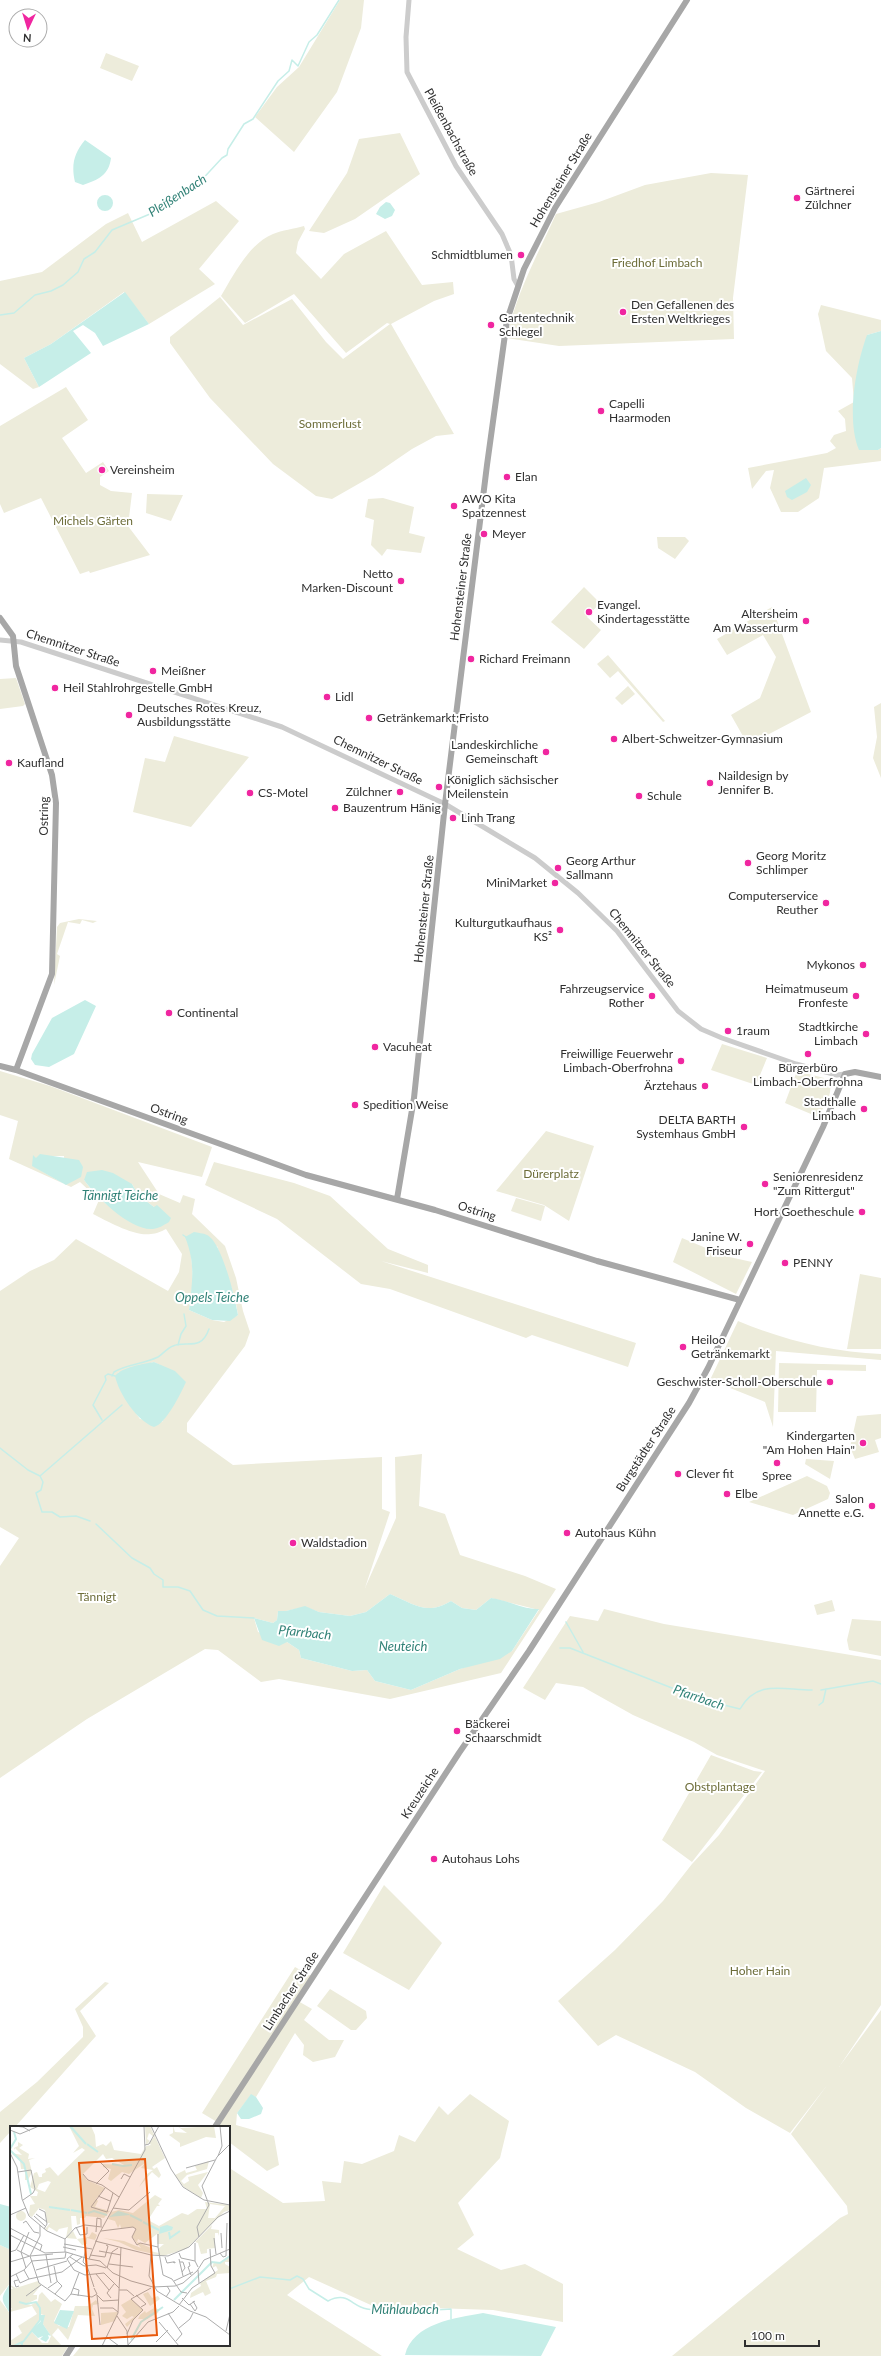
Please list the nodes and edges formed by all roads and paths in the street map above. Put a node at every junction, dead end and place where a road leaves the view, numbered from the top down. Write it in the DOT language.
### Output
graph roads {
  1 [pos="409,0"];
  2 [pos="687,0"];
  3 [pos="518,286"];
  4 [pos="0,618"];
  5 [pos="0,640"];
  6 [pos="15,641"];
  7 [pos="445,804"];
  8 [pos="0,1066"];
  9 [pos="16,1070"];
  10 [pos="845,1074"];
  11 [pos="881,1077"];
  12 [pos="397,1199"];
  13 [pos="740,1300"];
  14 [pos="474,1731"];
  15 [pos="385,1867"];
  16 [pos="216,2126"];
  17 [pos="73,2346"];
  18 [pos="66,2356"];
  1 -- 3 [label="street, Pleißenbachstraße"];
  2 -- 3 [label="main road, Hohensteiner Straße"];
  3 -- 7 [label="main road, Hohensteiner Straße"];
  4 -- 6 [label="main road, Chemnitzer Straße"];
  5 -- 6 [label="street"];
  6 -- 7 [label="street, Chemnitzer Straße"];
  6 -- 9 [label="main road, Ostring"];
  7 -- 10 [label="street, Chemnitzer Straße"];
  7 -- 12 [label="main road, Hohensteiner Straße"];
  8 -- 9 [label="main road"];
  9 -- 12 [label="main road, Ostring"];
  10 -- 11 [label="main road"];
  10 -- 13 [label="main road, Burgstädter Straße"];
  12 -- 13 [label="main road, Ostring"];
  13 -- 14 [label="main road, Burgstädter Straße"];
  14 -- 15 [label="main road, Kreuzeiche"];
  15 -- 16 [label="main road, Limbacher Straße"];
  17 -- 18 [label="main road"];
}
